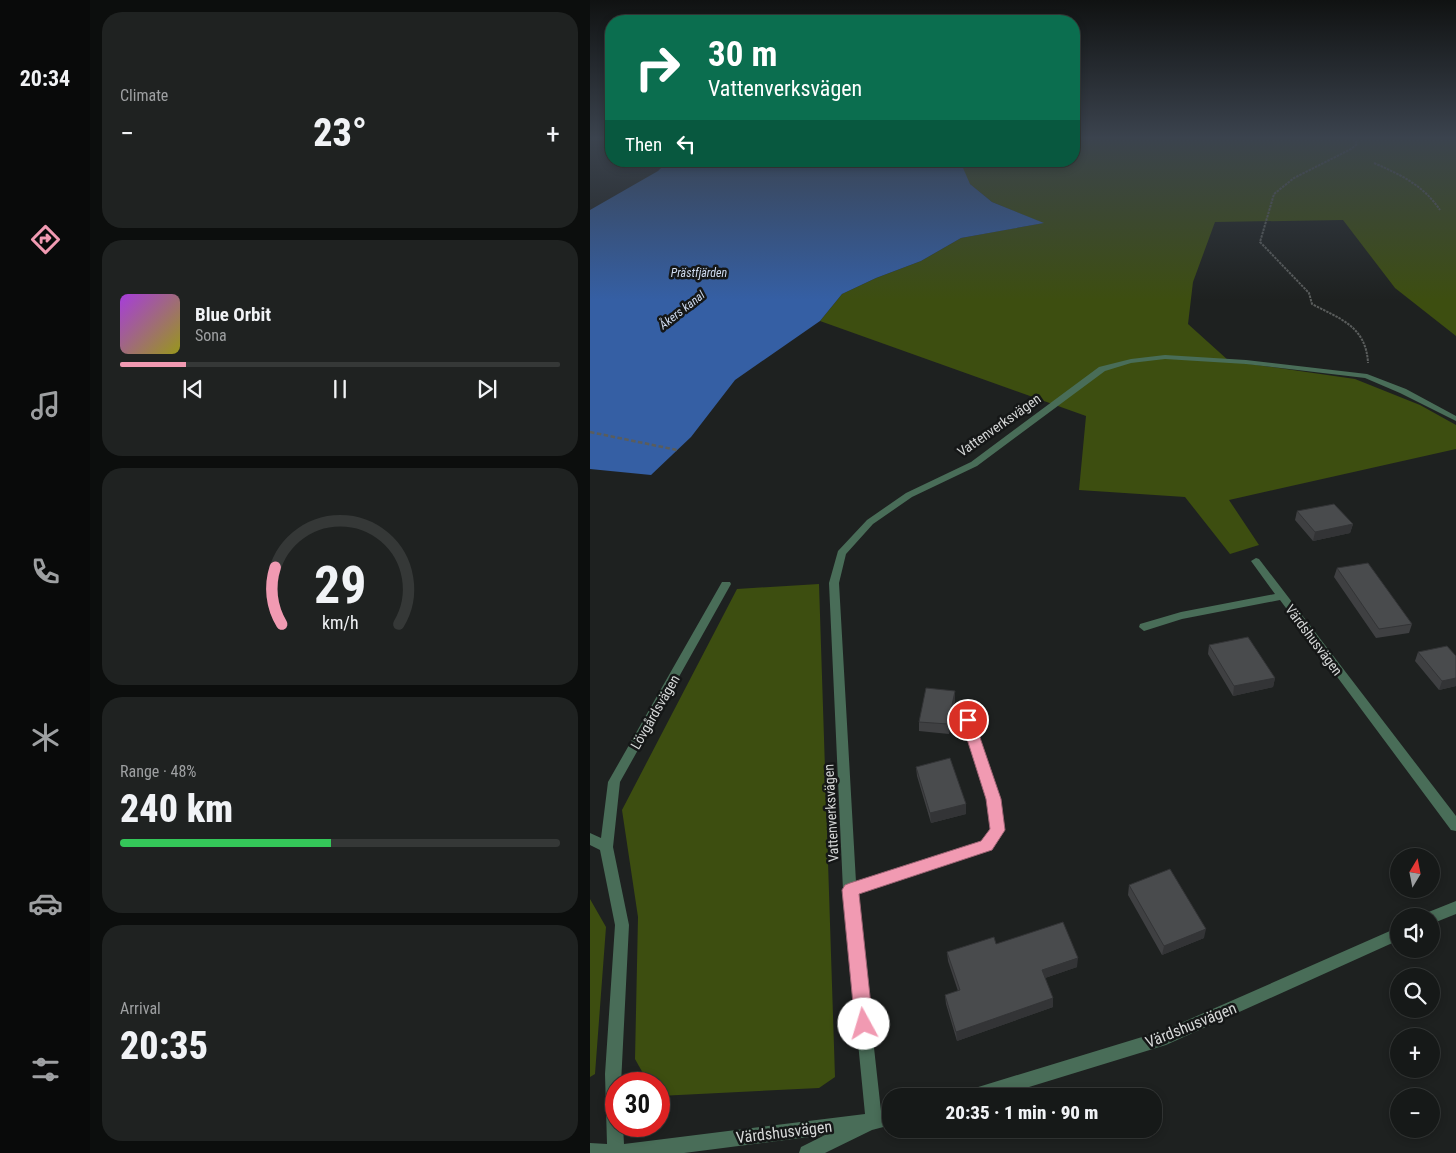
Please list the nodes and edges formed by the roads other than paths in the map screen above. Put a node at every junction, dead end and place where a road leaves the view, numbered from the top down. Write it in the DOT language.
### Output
graph roads {
  1 [pos="1456,419"];
  2 [pos="1256,561"];
  3 [pos="726,584"];
  4 [pos="1282,596"];
  5 [pos="1144,627"];
  6 [pos="968,720"];
  7 [pos="1456,826"];
  8 [pos="590,839"];
  9 [pos="606,847"];
  10 [pos="850,890"];
  11 [pos="1456,907"];
  12 [pos="1440,914"];
  13 [pos="1390,937"];
  14 [pos="1001,1088"];
  15 [pos="882,1119"];
  16 [pos="874,1121"];
  17 [pos="590,1151"];
  18 [pos="616,1153"];
  19 [pos="807,1153"];
  1 -- 10 [label="street, Vattenverksvägen"];
  2 -- 4 [label="street, Värdshusvägen"];
  3 -- 9 [label="street, Lövgårdsvägen"];
  4 -- 5 [label="street, Värdshusvägen"];
  4 -- 7 [label="street, Värdshusvägen"];
  6 -- 10 [label="street"];
  8 -- 9 [label="street"];
  9 -- 18 [label="street, Lövgårdsvägen"];
  10 -- 16 [label="street, Vattenverksvägen"];
  11 -- 12 [label="street"];
  13 -- 14 [label="street, Värdshusvägen"];
  15 -- 16 [label="street, Värdshusvägen"];
  16 -- 18 [label="street, Värdshusvägen"];
  16 -- 19 [label="street"];
  17 -- 18 [label="street, Värdshusvägen"];
}
